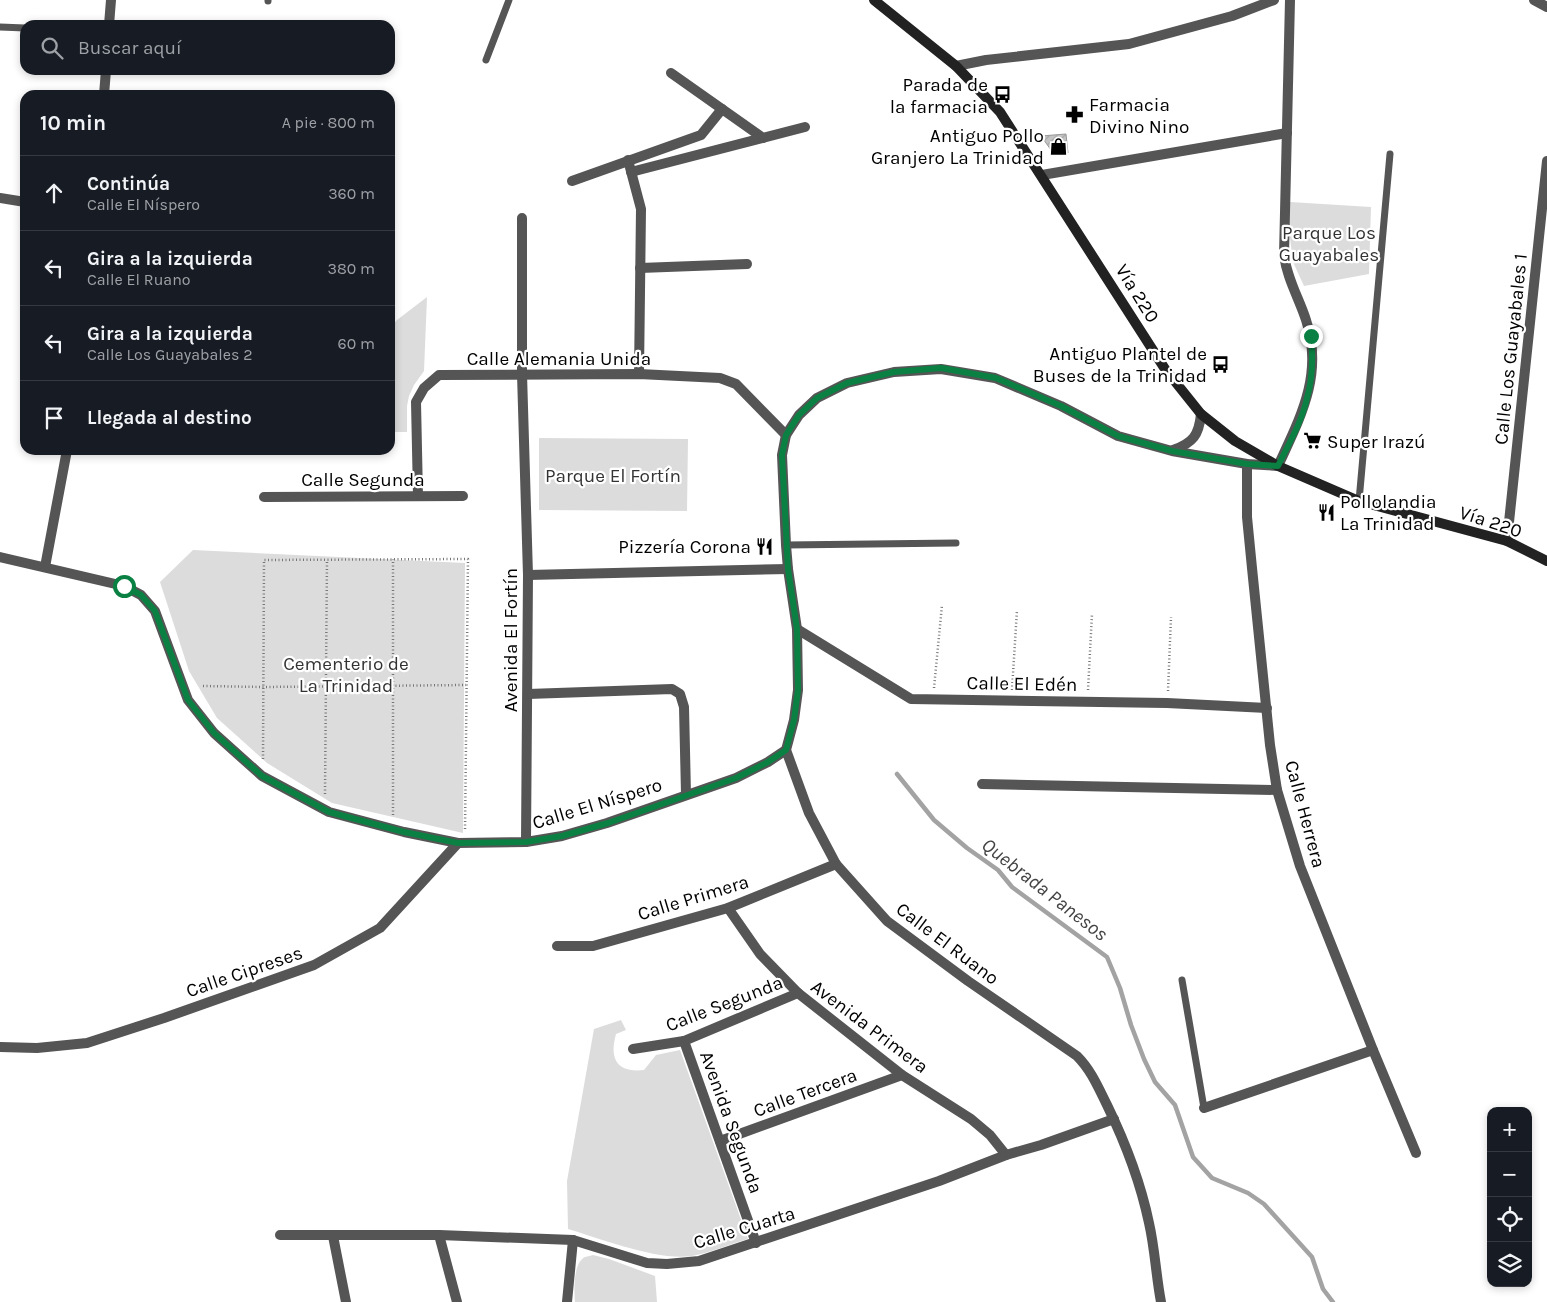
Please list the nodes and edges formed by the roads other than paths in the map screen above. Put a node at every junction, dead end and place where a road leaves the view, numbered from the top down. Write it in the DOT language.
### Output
graph roads {
  1 [pos="111,0"];
  2 [pos="510,0"];
  3 [pos="874,0"];
  4 [pos="1274,0"];
  5 [pos="1290,0"];
  6 [pos="1534,0"];
  7 [pos="1547,7"];
  8 [pos="109,20"];
  9 [pos="0,27"];
  10 [pos="20,28"];
  11 [pos="486,60"];
  12 [pos="956,66"];
  13 [pos="671,73"];
  14 [pos="106,75"];
  15 [pos="104,90"];
  16 [pos="722,109"];
  17 [pos="805,127"];
  18 [pos="1287,133"];
  19 [pos="763,138"];
  20 [pos="1390,154"];
  21 [pos="628,160"];
  22 [pos="1547,161"];
  23 [pos="631,172"];
  24 [pos="1042,174"];
  25 [pos="572,181"];
  26 [pos="0,198"];
  27 [pos="20,201"];
  28 [pos="522,218"];
  29 [pos="746,264"];
  30 [pos="640,268"];
  31 [pos="522,374"];
  32 [pos="639,374"];
  33 [pos="1201,414"];
  34 [pos="786,435"];
  35 [pos="1172,451"];
  36 [pos="66,455"];
  37 [pos="1247,464"];
  38 [pos="1278,466"];
  39 [pos="264,496"];
  40 [pos="418,496"];
  41 [pos="463,496"];
  42 [pos="1360,501"];
  43 [pos="1507,541"];
  44 [pos="956,543"];
  45 [pos="786,544"];
  46 [pos="0,557"];
  47 [pos="1547,561"];
  48 [pos="45,567"];
  49 [pos="788,569"];
  50 [pos="528,575"];
  51 [pos="797,629"];
  52 [pos="528,694"];
  53 [pos="1267,708"];
  54 [pos="786,750"];
  55 [pos="982,784"];
  56 [pos="1277,790"];
  57 [pos="686,794"];
  58 [pos="526,842"];
  59 [pos="462,843"];
  60 [pos="836,864"];
  61 [pos="728,908"];
  62 [pos="557,946"];
  63 [pos="1182,980"];
  64 [pos="798,994"];
  65 [pos="684,1041"];
  66 [pos="0,1047"];
  67 [pos="632,1049"];
  68 [pos="1373,1050"];
  69 [pos="902,1075"];
  70 [pos="1204,1108"];
  71 [pos="1114,1118"];
  72 [pos="720,1141"];
  73 [pos="1416,1153"];
  74 [pos="1006,1155"];
  75 [pos="439,1234"];
  76 [pos="280,1235"];
  77 [pos="333,1236"];
  78 [pos="573,1240"];
  79 [pos="756,1243"];
  80 [pos="346,1302"];
  81 [pos="457,1302"];
  82 [pos="567,1302"];
  83 [pos="1161,1302"];
  1 -- 8 [label="street"];
  2 -- 11 [label="lane"];
  3 -- 12 [label="main road, Vía 220"];
  4 -- 12 [label="street"];
  5 -- 18 [label="street"];
  6 -- 7 [label="street"];
  9 -- 10 [label="lane"];
  12 -- 24 [label="main road, Vía 220"];
  13 -- 16 [label="street"];
  14 -- 15 [label="street"];
  16 -- 19 [label="street"];
  16 -- 21 [label="street"];
  17 -- 19 [label="street"];
  18 -- 24 [label="street"];
  18 -- 38 [label="street"];
  19 -- 23 [label="street"];
  20 -- 42 [label="lane"];
  21 -- 23 [label="street"];
  21 -- 25 [label="street"];
  22 -- 43 [label="street, Calle Los Guayabales 1"];
  23 -- 30 [label="street"];
  24 -- 33 [label="main road, Vía 220"];
  26 -- 27 [label="street"];
  28 -- 31 [label="street"];
  29 -- 30 [label="street"];
  30 -- 32 [label="street"];
  31 -- 32 [label="street, Calle Alemania Unida"];
  31 -- 40 [label="street, Calle Alemania Unida"];
  31 -- 50 [label="street, Avenida El Fortín"];
  32 -- 34 [label="street, Calle Alemania Unida"];
  33 -- 35 [label="street"];
  33 -- 38 [label="main road, Vía 220"];
  34 -- 35 [label="street"];
  34 -- 45 [label="street"];
  35 -- 37 [label="street"];
  36 -- 48 [label="street"];
  37 -- 38 [label="street"];
  37 -- 53 [label="street, Calle Herrera"];
  38 -- 42 [label="main road, Vía 220"];
  39 -- 40 [label="street, Calle Segunda"];
  40 -- 41 [label="street, Calle Segunda"];
  42 -- 43 [label="main road, Vía 220"];
  43 -- 47 [label="main road, Vía 220"];
  44 -- 45 [label="lane"];
  45 -- 49 [label="street"];
  46 -- 48 [label="street, Calle El Níspero"];
  48 -- 59 [label="street, Calle El Níspero"];
  49 -- 50 [label="street"];
  49 -- 51 [label="street"];
  50 -- 52 [label="street, Avenida El Fortín"];
  51 -- 53 [label="street, Calle El Edén"];
  51 -- 54 [label="street"];
  52 -- 57 [label="street"];
  52 -- 58 [label="street, Avenida El Fortín"];
  53 -- 56 [label="street, Calle Herrera"];
  54 -- 57 [label="street, Calle El Níspero"];
  54 -- 60 [label="street, Calle El Ruano"];
  55 -- 56 [label="street"];
  56 -- 68 [label="street, Calle Herrera"];
  57 -- 58 [label="street, Calle El Níspero"];
  58 -- 59 [label="street, Calle El Níspero"];
  59 -- 66 [label="street, Calle Cipreses"];
  60 -- 61 [label="street, Calle Primera"];
  60 -- 71 [label="street, Calle El Ruano"];
  61 -- 62 [label="street, Calle Primera"];
  61 -- 64 [label="street, Avenida Primera"];
  63 -- 70 [label="lane"];
  64 -- 65 [label="street, Calle Segunda"];
  64 -- 69 [label="street, Avenida Primera"];
  65 -- 67 [label="street, Calle Segunda"];
  65 -- 72 [label="street, Avenida Segunda"];
  68 -- 70 [label="street"];
  68 -- 73 [label="street, Calle Herrera"];
  69 -- 72 [label="street, Calle Tercera"];
  69 -- 74 [label="street, Avenida Primera"];
  71 -- 74 [label="street, Calle Cuarta"];
  71 -- 83 [label="street, Calle El Ruano"];
  72 -- 79 [label="street, Avenida Segunda"];
  74 -- 79 [label="street, Calle Cuarta"];
  75 -- 77 [label="street, Calle Cuarta"];
  75 -- 78 [label="street, Calle Cuarta"];
  75 -- 81 [label="street"];
  76 -- 77 [label="street, Calle Cuarta"];
  77 -- 80 [label="street"];
  78 -- 79 [label="street, Calle Cuarta"];
  78 -- 82 [label="street"];
}
